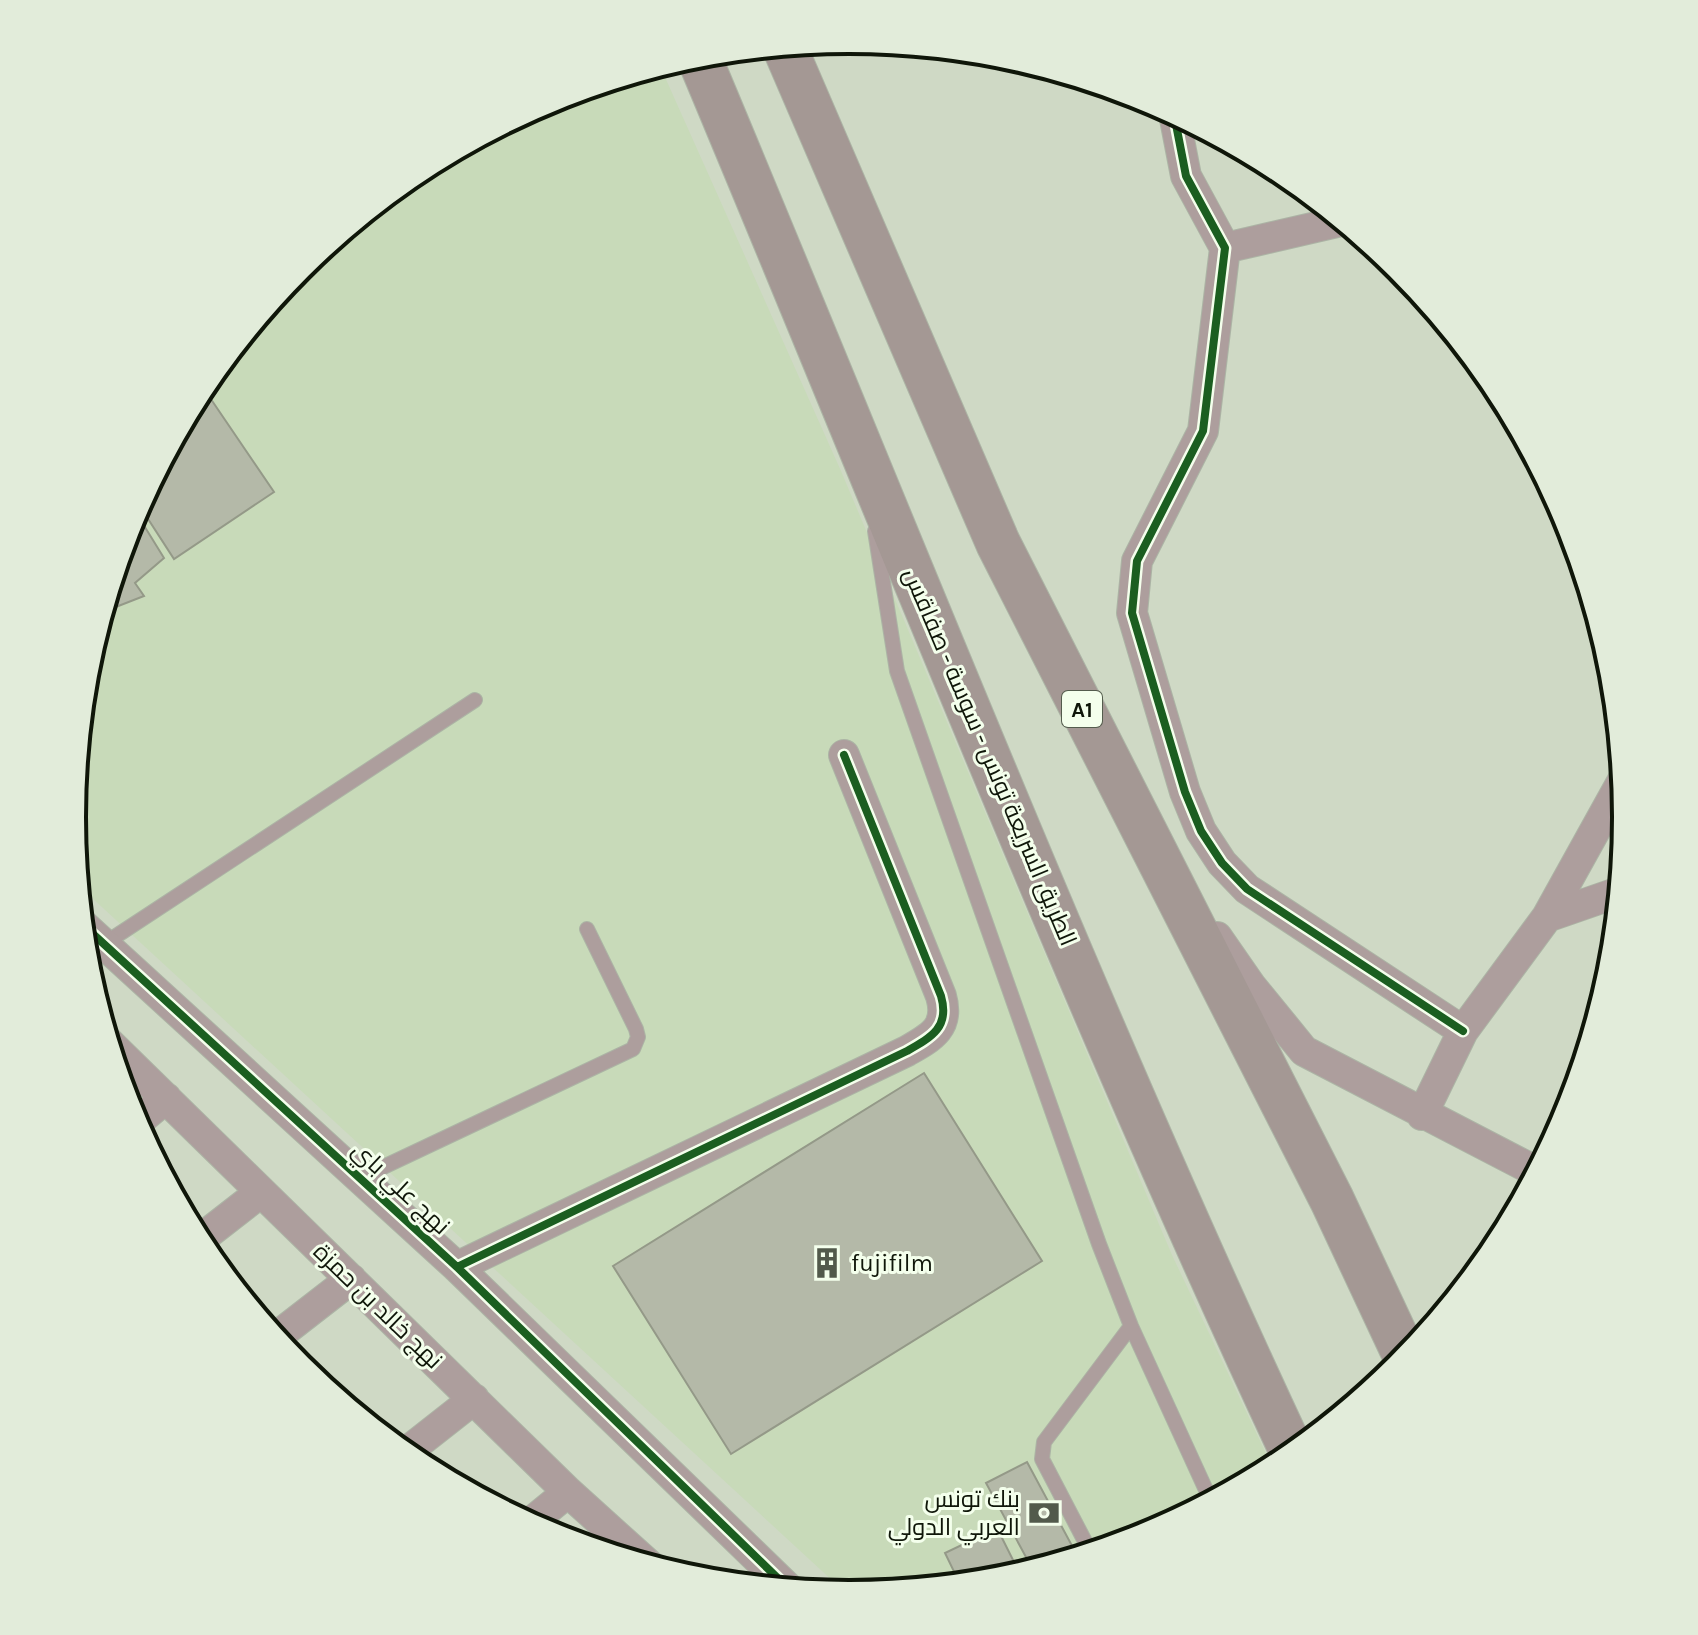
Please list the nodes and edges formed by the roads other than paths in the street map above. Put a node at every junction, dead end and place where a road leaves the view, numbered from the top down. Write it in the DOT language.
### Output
graph roads {
  1 [pos="789,57"];
  2 [pos="704,68"];
  3 [pos="1177,128"];
  4 [pos="1329,224"];
  5 [pos="1225,248"];
  6 [pos="864,460"];
  7 [pos="475,700"];
  8 [pos="844,755"];
  9 [pos="1612,800"];
  10 [pos="1134,813"];
  11 [pos="1608,896"];
  12 [pos="1547,917"];
  13 [pos="587,929"];
  14 [pos="95,933"];
  15 [pos="95,936"];
  16 [pos="1463,1031"];
  17 [pos="125,1058"];
  18 [pos="166,1098"];
  19 [pos="146,1115"];
  20 [pos="1422,1115"];
  21 [pos="1527,1167"];
  22 [pos="360,1178"];
  23 [pos="261,1192"];
  24 [pos="208,1233"];
  25 [pos="457,1267"];
  26 [pos="351,1279"];
  27 [pos="1131,1326"];
  28 [pos="284,1331"];
  29 [pos="1400,1345"];
  30 [pos="474,1399"];
  31 [pos="1287,1442"];
  32 [pos="415,1445"];
  33 [pos="568,1492"];
  34 [pos="1207,1492"];
  35 [pos="540,1515"];
  36 [pos="1086,1543"];
  37 [pos="631,1548"];
  38 [pos="776,1577"];
  1 -- 10 [label="highway, A1"];
  2 -- 6 [label="highway, الطريق السريعة تونس - سوسة - صفاقس"];
  3 -- 5 [label="street"];
  4 -- 5 [label="street"];
  5 -- 16 [label="street"];
  6 -- 27 [label="lane"];
  6 -- 31 [label="highway, الطريق السريعة تونس - سوسة - صفاقس"];
  7 -- 14 [label="lane"];
  8 -- 25 [label="street"];
  9 -- 12 [label="street"];
  10 -- 20 [label="street"];
  10 -- 29 [label="highway, A1"];
  11 -- 12 [label="street"];
  12 -- 16 [label="street"];
  13 -- 22 [label="lane"];
  15 -- 22 [label="street, نهج علي باي"];
  16 -- 20 [label="street"];
  17 -- 18 [label="street, نهج خالد بن حمزة"];
  18 -- 19 [label="street"];
  18 -- 23 [label="street, نهج خالد بن حمزة"];
  20 -- 21 [label="street"];
  22 -- 25 [label="street, نهج علي باي"];
  23 -- 24 [label="street"];
  23 -- 26 [label="street, نهج خالد بن حمزة"];
  25 -- 38 [label="street, نهج علي باي"];
  26 -- 28 [label="street"];
  26 -- 30 [label="street, نهج خالد بن حمزة"];
  27 -- 34 [label="lane"];
  27 -- 36 [label="lane"];
  30 -- 32 [label="street"];
  30 -- 33 [label="street, نهج خالد بن حمزة"];
  33 -- 35 [label="street"];
  33 -- 37 [label="street, نهج خالد بن حمزة"];
}
